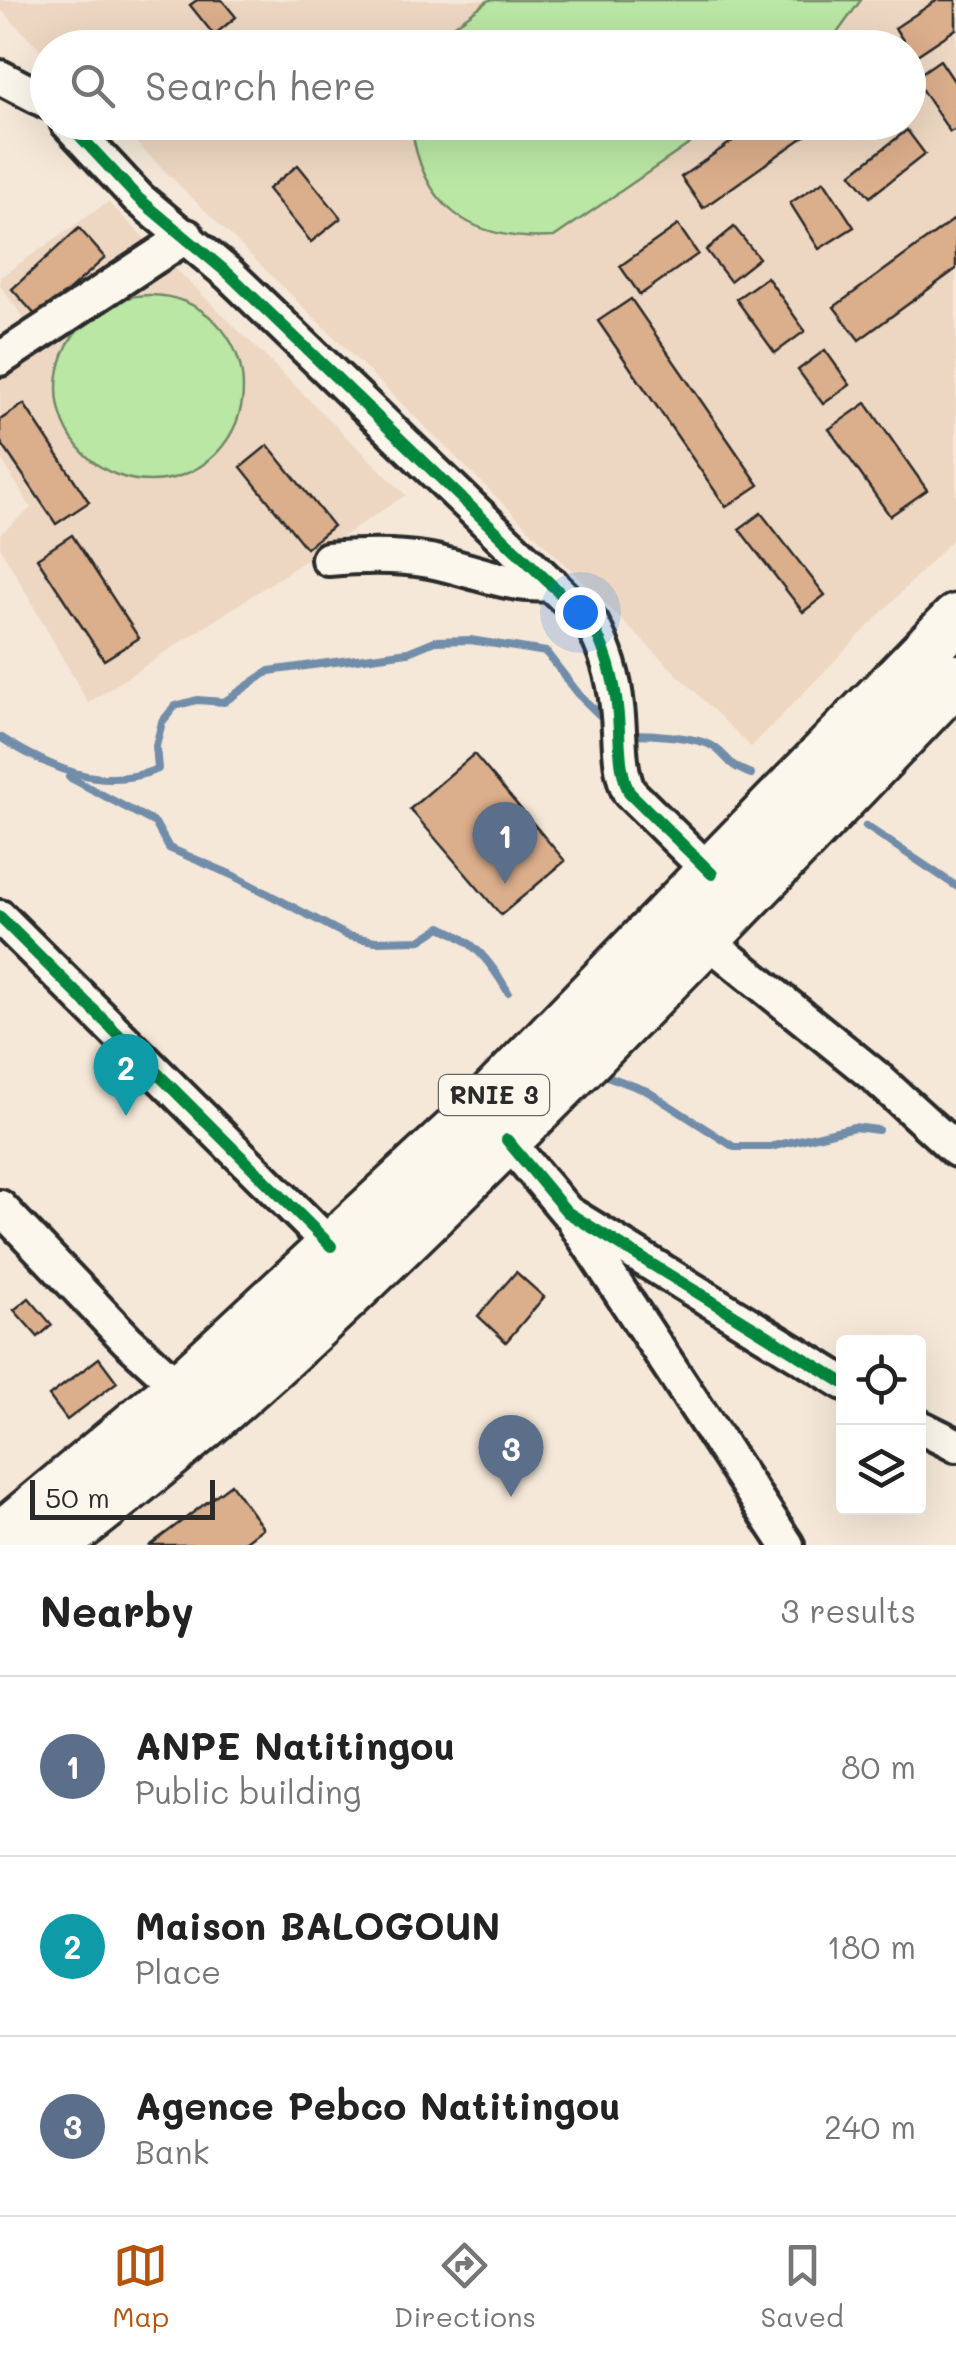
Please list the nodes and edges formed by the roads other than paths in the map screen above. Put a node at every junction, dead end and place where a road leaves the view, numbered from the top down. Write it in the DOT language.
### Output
graph roads {
  1 [pos="0,77"];
  2 [pos="30,93"];
  3 [pos="84,140"];
  4 [pos="187,236"];
  5 [pos="0,359"];
  6 [pos="328,560"];
  7 [pos="552,584"];
  8 [pos="956,619"];
  9 [pos="956,679"];
  10 [pos="712,874"];
  11 [pos="0,917"];
  12 [pos="708,941"];
  13 [pos="507,1140"];
  14 [pos="956,1150"];
  15 [pos="0,1207"];
  16 [pos="567,1212"];
  17 [pos="331,1246"];
  18 [pos="836,1377"];
  19 [pos="179,1388"];
  20 [pos="216,1417"];
  21 [pos="926,1430"];
  22 [pos="956,1445"];
  23 [pos="0,1537"];
  24 [pos="54,1545"];
  25 [pos="787,1545"];
  1 -- 2 [label="street"];
  3 -- 4 [label="street"];
  4 -- 5 [label="street"];
  4 -- 7 [label="street"];
  6 -- 7 [label="street"];
  7 -- 10 [label="street"];
  8 -- 10 [label="highway, RNIE 3"];
  9 -- 12 [label="highway, RNIE 3"];
  10 -- 17 [label="highway, RNIE 3"];
  11 -- 17 [label="street"];
  12 -- 13 [label="highway, RNIE 3"];
  12 -- 14 [label="street"];
  13 -- 16 [label="street"];
  13 -- 20 [label="highway, RNIE 3"];
  15 -- 19 [label="street"];
  16 -- 18 [label="street"];
  16 -- 25 [label="street"];
  17 -- 19 [label="highway, RNIE 3"];
  19 -- 20 [label="street"];
  19 -- 23 [label="highway, RNIE 3"];
  20 -- 24 [label="highway, RNIE 3"];
  21 -- 22 [label="street"];
}
